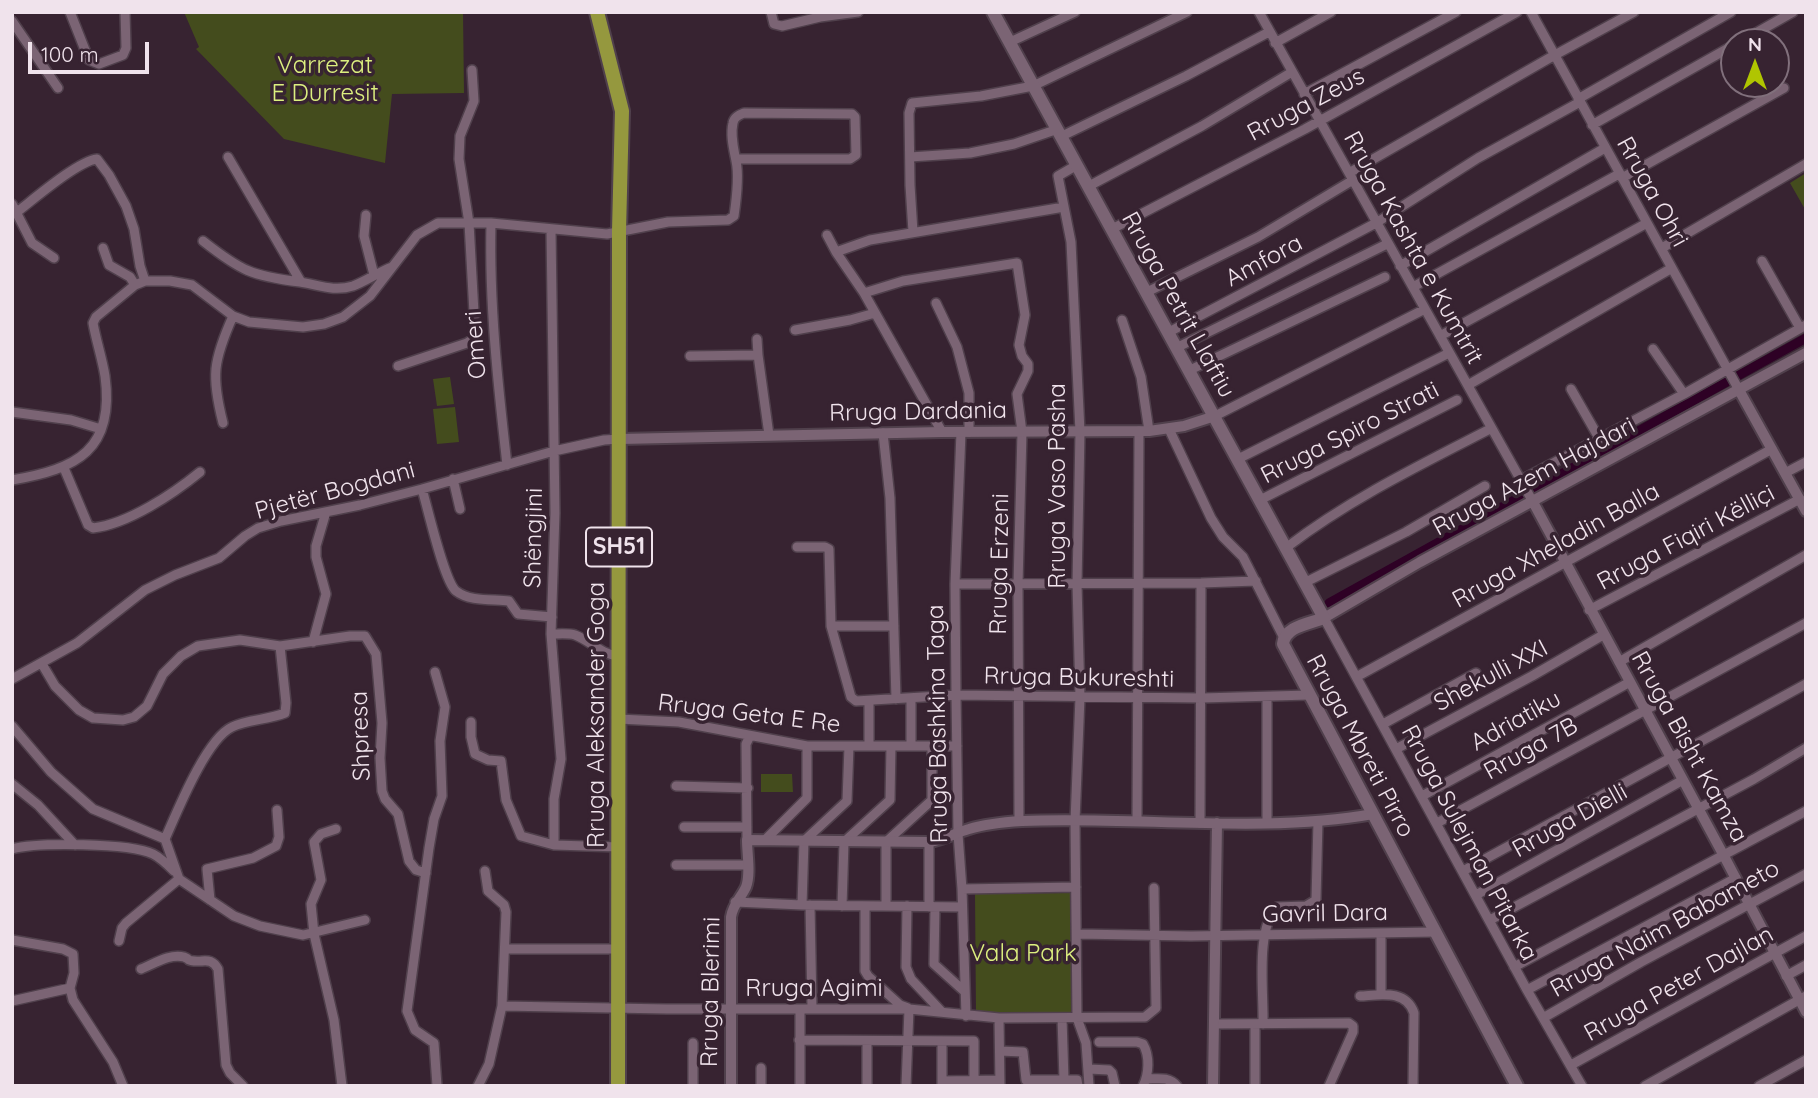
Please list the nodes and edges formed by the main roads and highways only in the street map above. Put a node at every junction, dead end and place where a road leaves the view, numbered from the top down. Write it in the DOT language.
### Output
graph roads {
  1 [pos="597,12"];
  2 [pos="993,12"];
  3 [pos="1324,618"];
  4 [pos="1283,636"];
  5 [pos="618,1086"];
  6 [pos="1517,1086"];
  1 -- 5 [label="main road, Rruga Aleksander Goga / SH51"];
  2 -- 3 [label="main road, Rruga Petrit Llaftiu"];
  3 -- 4 [label="main road, Rruga Azem Hajdari"];
  4 -- 6 [label="main road, Rruga Mbreti Pirro"];
}
